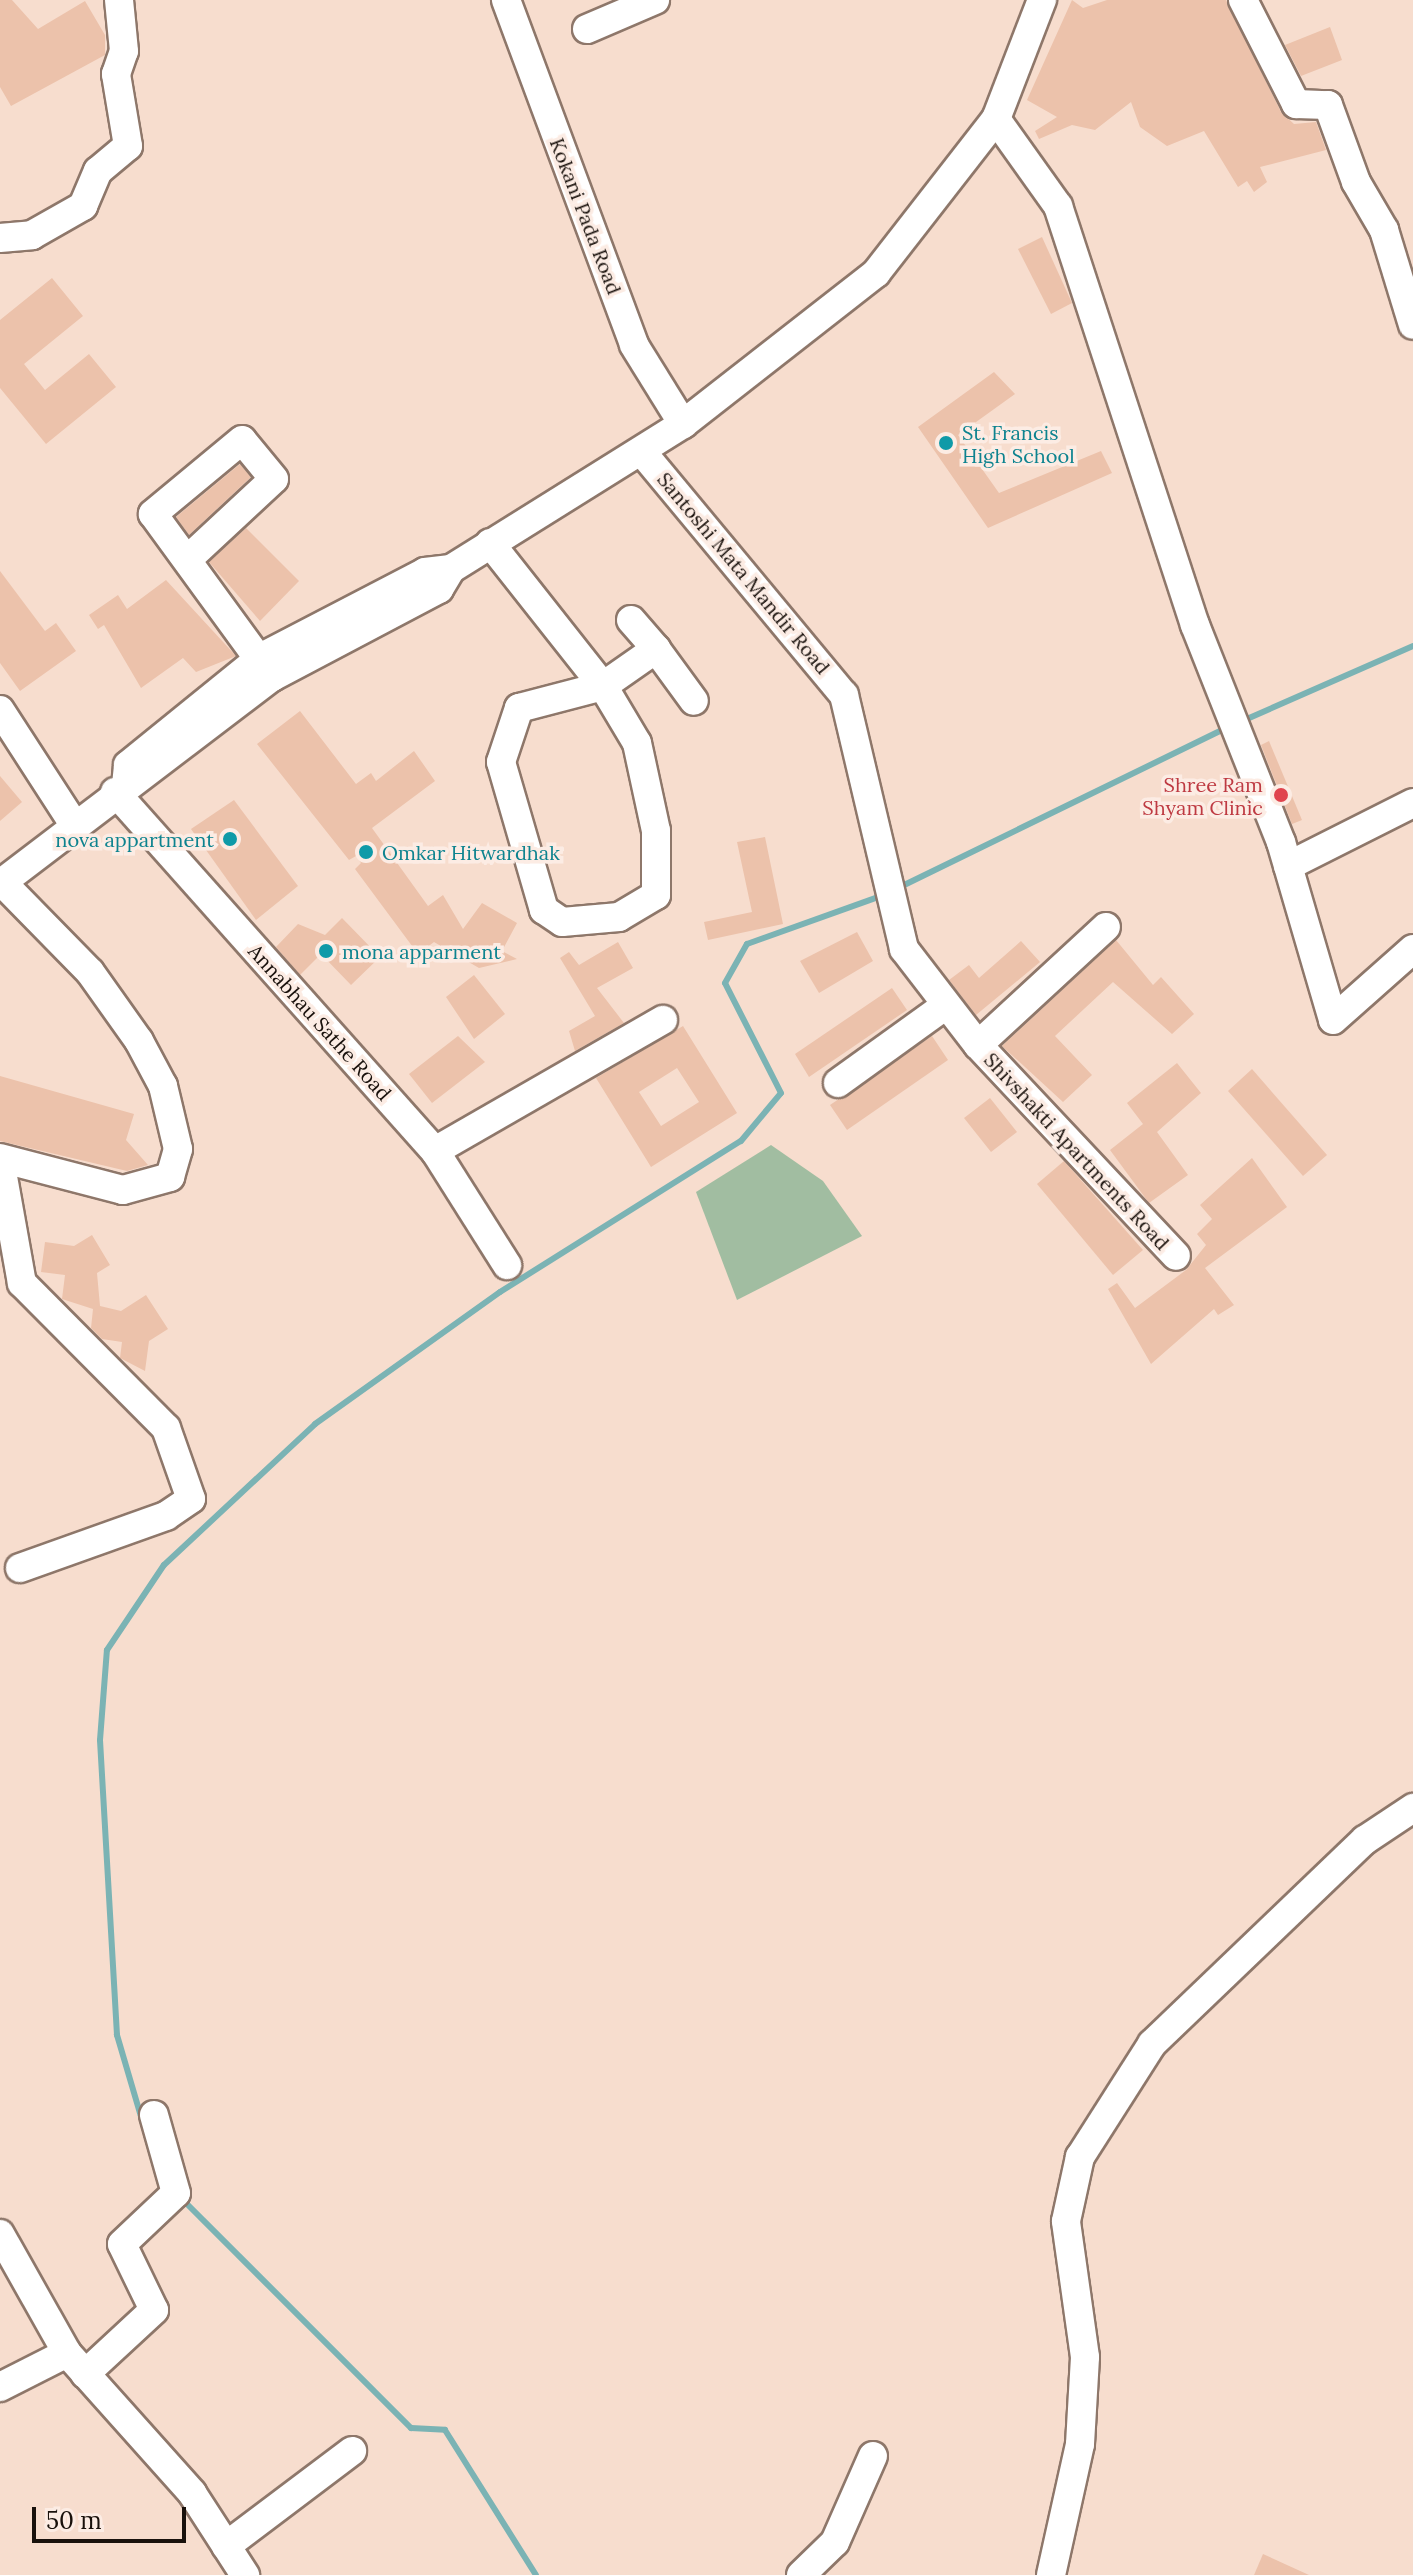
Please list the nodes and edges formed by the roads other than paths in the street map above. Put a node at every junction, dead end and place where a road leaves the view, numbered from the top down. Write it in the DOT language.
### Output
graph roads {
  1 [pos="119,0"];
  2 [pos="506,0"];
  3 [pos="655,0"];
  4 [pos="1042,0"];
  5 [pos="1243,0"];
  6 [pos="587,29"];
  7 [pos="996,119"];
  8 [pos="0,238"];
  9 [pos="1413,325"];
  10 [pos="683,424"];
  11 [pos="642,452"];
  12 [pos="490,543"];
  13 [pos="188,559"];
  14 [pos="631,620"];
  15 [pos="656,649"];
  16 [pos="266,667"];
  17 [pos="603,686"];
  18 [pos="694,701"];
  19 [pos="0,710"];
  20 [pos="120,788"];
  21 [pos="1413,803"];
  22 [pos="73,823"];
  23 [pos="1288,866"];
  24 [pos="1,883"];
  25 [pos="888,893"];
  26 [pos="1106,927"];
  27 [pos="1413,949"];
  28 [pos="946,1005"];
  29 [pos="663,1020"];
  30 [pos="978,1045"];
  31 [pos="838,1083"];
  32 [pos="435,1151"];
  33 [pos="0,1159"];
  34 [pos="1176,1256"];
  35 [pos="507,1265"];
  36 [pos="11,1288"];
  37 [pos="20,1568"];
  38 [pos="1413,1808"];
  39 [pos="154,2115"];
  40 [pos="0,2234"];
  41 [pos="76,2363"];
  42 [pos="0,2387"];
  43 [pos="352,2451"];
  44 [pos="873,2456"];
  45 [pos="226,2546"];
  46 [pos="245,2575"];
  47 [pos="801,2575"];
  48 [pos="1051,2575"];
  1 -- 8 [label="street"];
  2 -- 10 [label="street, Kokani Pada Road"];
  3 -- 6 [label="street"];
  4 -- 7 [label="street"];
  5 -- 9 [label="street"];
  7 -- 10 [label="street"];
  7 -- 23 [label="street"];
  10 -- 11 [label="street"];
  11 -- 12 [label="street"];
  11 -- 25 [label="street, Santoshi Mata Mandir Road"];
  12 -- 16 [label="street"];
  12 -- 17 [label="street"];
  13 -- 16 [label="street"];
  14 -- 15 [label="street"];
  15 -- 17 [label="street"];
  15 -- 18 [label="street"];
  16 -- 20 [label="street"];
  17 -- 17 [label="street"];
  19 -- 22 [label="street"];
  20 -- 22 [label="street"];
  20 -- 32 [label="street, Annabhau Sathe Road"];
  21 -- 23 [label="street"];
  22 -- 24 [label="street"];
  23 -- 27 [label="street"];
  24 -- 33 [label="street"];
  25 -- 28 [label="street, Shivshakti Apartments Road"];
  26 -- 30 [label="street, Shivshakti Apartments Road"];
  28 -- 30 [label="street, Shivshakti Apartments Road"];
  28 -- 31 [label="street"];
  29 -- 32 [label="street"];
  30 -- 34 [label="street, Shivshakti Apartments Road"];
  32 -- 35 [label="street, Annabhau Sathe Road"];
  33 -- 36 [label="street"];
  36 -- 37 [label="street"];
  38 -- 48 [label="street"];
  39 -- 41 [label="street"];
  40 -- 41 [label="street"];
  41 -- 42 [label="street"];
  41 -- 45 [label="street"];
  43 -- 45 [label="street"];
  44 -- 47 [label="street"];
  45 -- 46 [label="street"];
}
